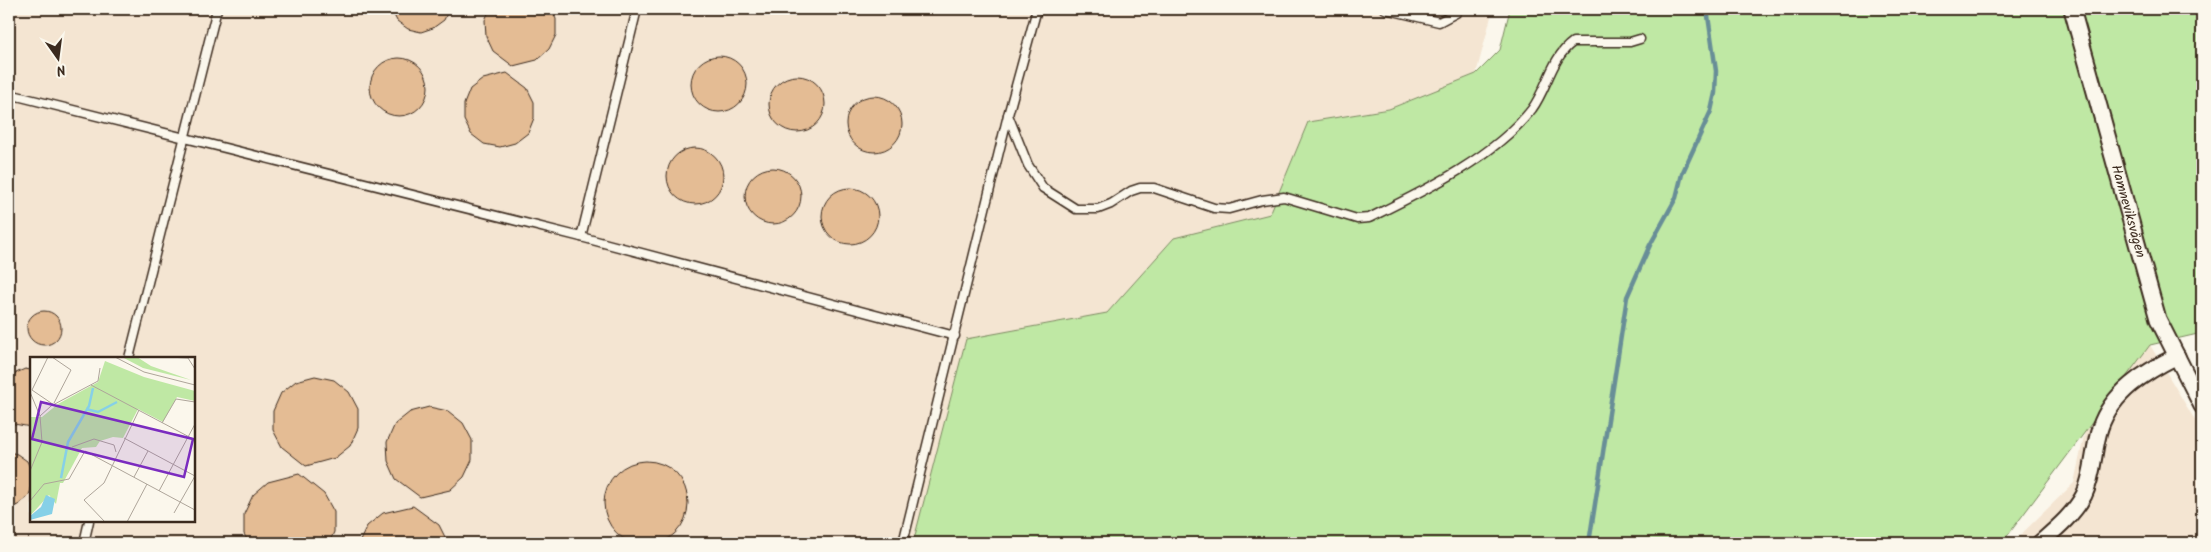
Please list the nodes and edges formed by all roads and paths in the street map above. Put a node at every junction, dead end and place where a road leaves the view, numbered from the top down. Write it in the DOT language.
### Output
graph roads {
  1 [pos="217,9"];
  2 [pos="637,9"];
  3 [pos="1037,9"];
  4 [pos="1385,9"];
  5 [pos="1458,9"];
  6 [pos="2072,9"];
  7 [pos="1640,39"];
  8 [pos="9,94"];
  9 [pos="1008,115"];
  10 [pos="184,136"];
  11 [pos="581,237"];
  12 [pos="955,336"];
  13 [pos="2177,356"];
  14 [pos="129,357"];
  15 [pos="2202,406"];
  16 [pos="90,522"];
  17 [pos="84,543"];
  18 [pos="903,543"];
  19 [pos="2040,543"];
  1 -- 10 [label="lane"];
  2 -- 11 [label="lane"];
  3 -- 9 [label="lane"];
  4 -- 5 [label="lane"];
  6 -- 13 [label="street, Hamneviksvägen"];
  7 -- 9 [label="lane"];
  8 -- 10 [label="lane"];
  9 -- 12 [label="lane"];
  10 -- 11 [label="lane"];
  10 -- 14 [label="lane"];
  11 -- 12 [label="lane"];
  12 -- 18 [label="lane"];
  13 -- 15 [label="street, Hamneviksvägen"];
  13 -- 19 [label="street"];
  16 -- 17 [label="lane"];
}
